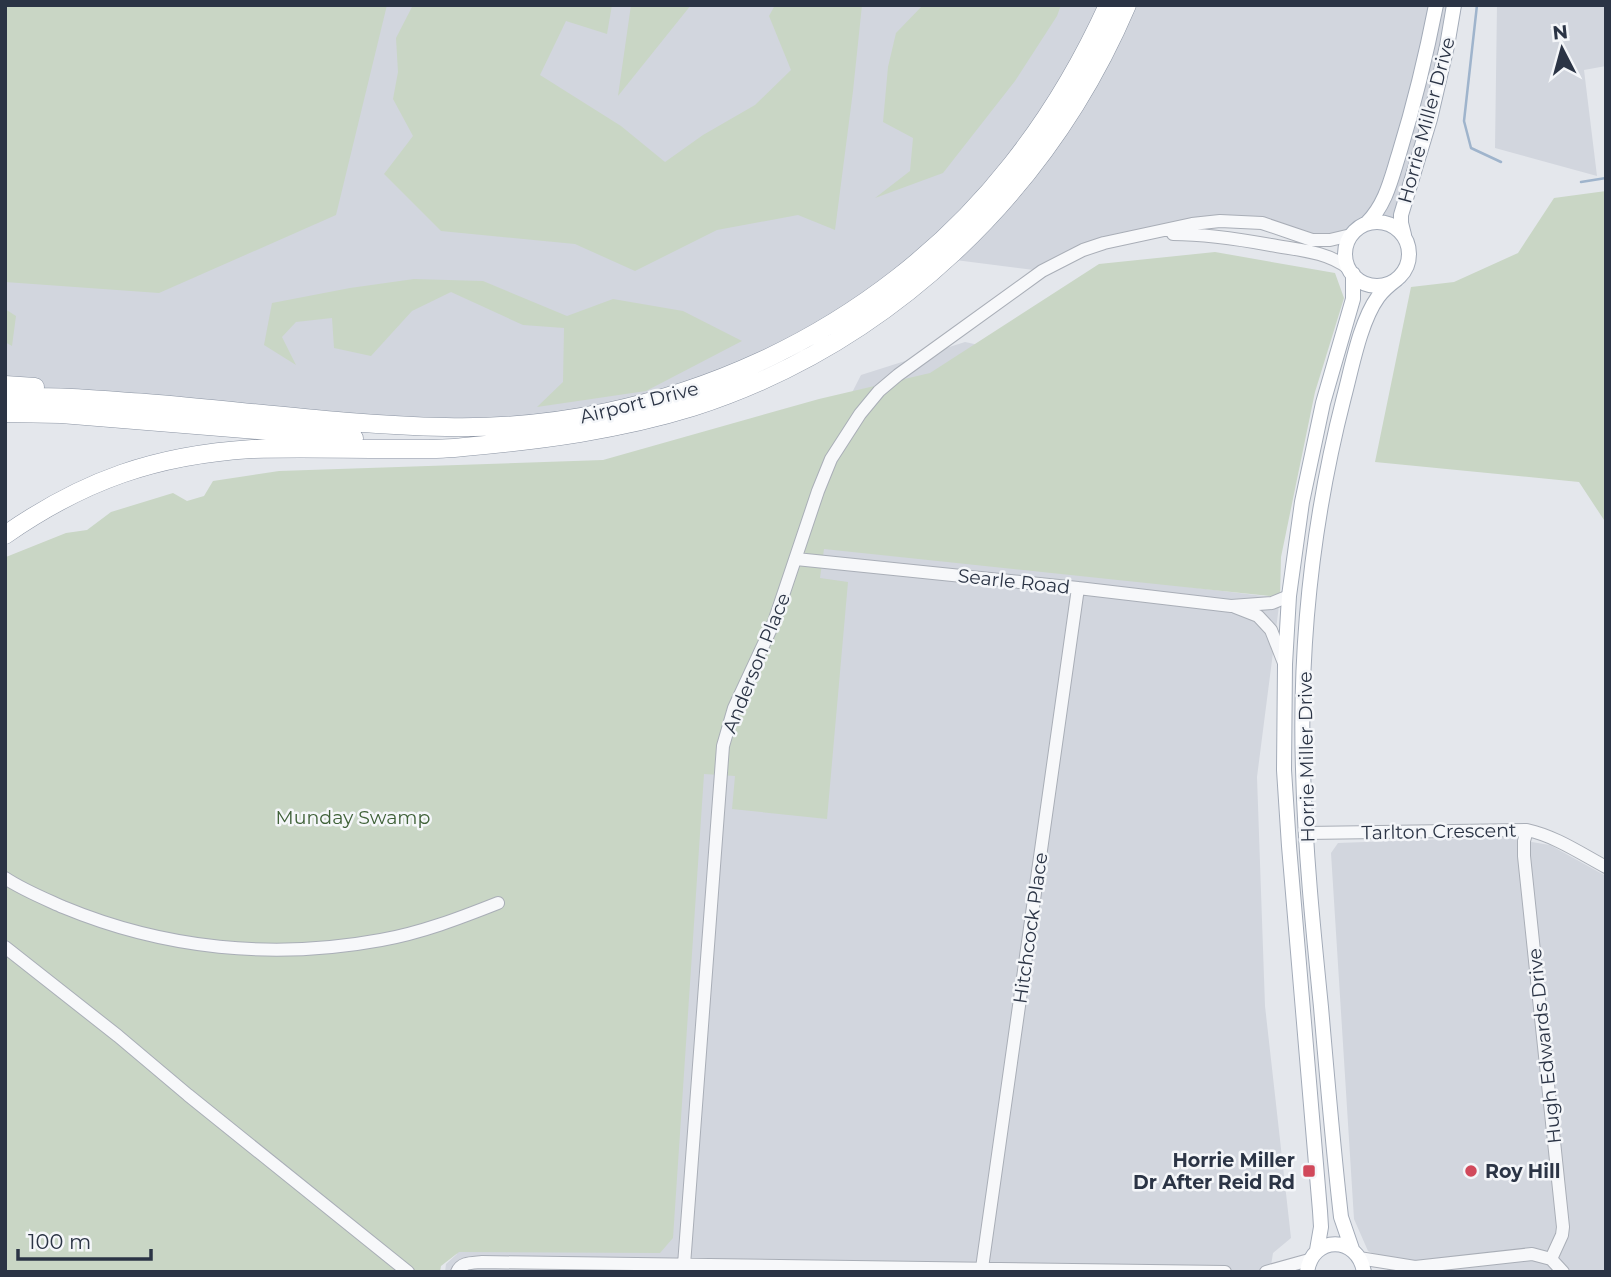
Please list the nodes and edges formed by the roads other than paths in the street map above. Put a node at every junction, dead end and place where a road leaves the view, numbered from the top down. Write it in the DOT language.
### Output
graph roads {
  1 [pos="1108,5"];
  2 [pos="1127,5"];
  3 [pos="1436,5"];
  4 [pos="1454,5"];
  5 [pos="1367,223"];
  6 [pos="1141,235"];
  7 [pos="1351,235"];
  8 [pos="1404,235"];
  9 [pos="1350,271"];
  10 [pos="1397,279"];
  11 [pos="5,385"];
  12 [pos="5,398"];
  13 [pos="163,404"];
  14 [pos="5,413"];
  15 [pos="553,438"];
  16 [pos="5,535"];
  17 [pos="796,559"];
  18 [pos="1078,588"];
  19 [pos="1289,596"];
  20 [pos="1231,606"];
  21 [pos="1285,664"];
  22 [pos="1527,830"];
  23 [pos="1306,832"];
  24 [pos="1606,867"];
  25 [pos="5,878"];
  26 [pos="498,903"];
  27 [pos="5,947"];
  28 [pos="1551,1259"];
  29 [pos="1358,1260"];
  30 [pos="1311,1261"];
  31 [pos="684,1265"];
  32 [pos="1415,1267"];
  33 [pos="982,1268"];
  34 [pos="1080,1271"];
  35 [pos="408,1272"];
  36 [pos="457,1272"];
  37 [pos="1225,1272"];
  38 [pos="1266,1272"];
  39 [pos="1400,1272"];
  40 [pos="1563,1272"];
  1 -- 13 [label="highway, Airport Drive"];
  2 -- 15 [label="highway, Airport Drive"];
  3 -- 5 [label="main road, Horrie Miller Drive"];
  4 -- 8 [label="main road, Horrie Miller Drive"];
  5 -- 7 [label="main road"];
  5 -- 8 [label="main road"];
  6 -- 7 [label="street, Anderson Place"];
  6 -- 9 [label="street, Anderson Place"];
  6 -- 17 [label="street, Anderson Place"];
  7 -- 9 [label="main road"];
  8 -- 10 [label="main road"];
  9 -- 10 [label="main road"];
  9 -- 19 [label="main road, Horrie Miller Drive"];
  10 -- 23 [label="main road, Horrie Miller Drive"];
  11 -- 13 [label="highway"];
  12 -- 13 [label="highway, Airport Drive"];
  14 -- 15 [label="highway"];
  15 -- 16 [label="highway"];
  17 -- 18 [label="street, Searle Road"];
  17 -- 31 [label="street, Anderson Place"];
  18 -- 20 [label="street, Searle Road"];
  18 -- 33 [label="street, Hitchcock Place"];
  19 -- 20 [label="street, Searle Road"];
  19 -- 21 [label="main road, Horrie Miller Drive"];
  20 -- 21 [label="street, Searle Road"];
  21 -- 30 [label="main road, Horrie Miller Drive"];
  22 -- 23 [label="street, Tarlton Crescent"];
  22 -- 24 [label="street, Tarlton Crescent"];
  22 -- 28 [label="street, Hugh Edwards Drive"];
  23 -- 29 [label="main road, Horrie Miller Drive"];
  25 -- 26 [label="street"];
  27 -- 35 [label="street"];
  28 -- 32 [label="street"];
  28 -- 40 [label="street"];
  29 -- 30 [label="main road"];
  29 -- 32 [label="street"];
  30 -- 38 [label="street"];
  31 -- 33 [label="street"];
  31 -- 36 [label="street"];
  32 -- 39 [label="street"];
  33 -- 34 [label="street"];
  34 -- 37 [label="street"];
}
